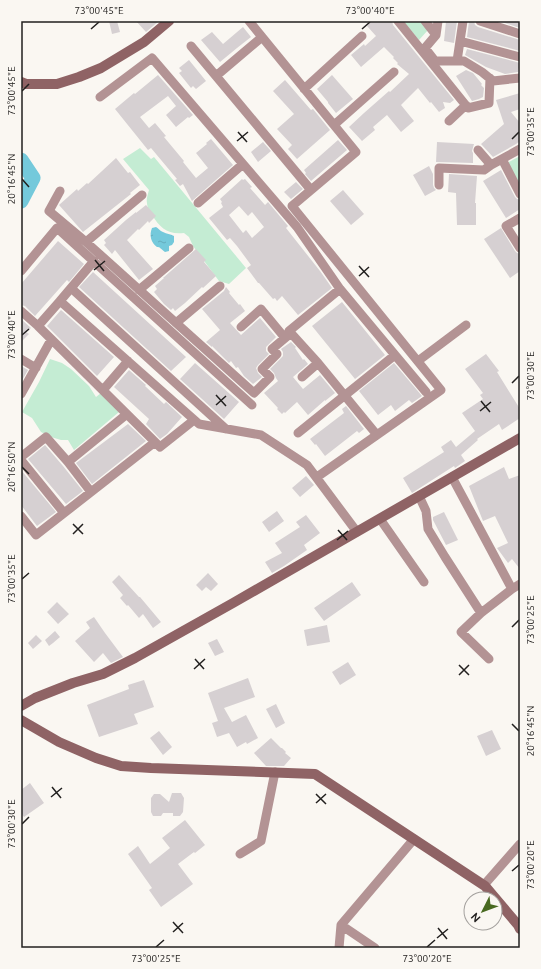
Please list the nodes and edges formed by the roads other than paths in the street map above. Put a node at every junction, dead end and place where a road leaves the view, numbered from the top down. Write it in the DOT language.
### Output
graph roads {
  1 [pos="170,21"];
  2 [pos="249,21"];
  3 [pos="398,21"];
  4 [pos="425,21"];
  5 [pos="438,21"];
  6 [pos="463,21"];
  7 [pos="480,21"];
  8 [pos="520,34"];
  9 [pos="436,35"];
  10 [pos="362,36"];
  11 [pos="262,37"];
  12 [pos="460,41"];
  13 [pos="191,46"];
  14 [pos="520,57"];
  15 [pos="458,61"];
  16 [pos="394,72"];
  17 [pos="216,76"];
  18 [pos="490,78"];
  19 [pos="520,78"];
  20 [pos="21,82"];
  21 [pos="304,89"];
  22 [pos="100,97"];
  23 [pos="466,105"];
  24 [pos="449,121"];
  25 [pos="334,125"];
  26 [pos="520,149"];
  27 [pos="478,150"];
  28 [pos="502,159"];
  29 [pos="243,164"];
  30 [pos="491,165"];
  31 [pos="439,184"];
  32 [pos="311,190"];
  33 [pos="60,191"];
  34 [pos="520,194"];
  35 [pos="142,196"];
  36 [pos="198,203"];
  37 [pos="520,218"];
  38 [pos="86,242"];
  39 [pos="189,248"];
  40 [pos="520,248"];
  41 [pos="94,261"];
  42 [pos="21,271"];
  43 [pos="220,286"];
  44 [pos="70,288"];
  45 [pos="340,289"];
  46 [pos="139,290"];
  47 [pos="60,300"];
  48 [pos="21,310"];
  49 [pos="176,323"];
  50 [pos="466,325"];
  51 [pos="38,326"];
  52 [pos="241,327"];
  53 [pos="288,336"];
  54 [pos="51,340"];
  55 [pos="394,355"];
  56 [pos="21,359"];
  57 [pos="128,361"];
  58 [pos="418,361"];
  59 [pos="318,363"];
  60 [pos="36,368"];
  61 [pos="302,377"];
  62 [pos="102,390"];
  63 [pos="426,392"];
  64 [pos="21,394"];
  65 [pos="344,396"];
  66 [pos="252,405"];
  67 [pos="127,414"];
  68 [pos="194,420"];
  69 [pos="227,430"];
  70 [pos="298,433"];
  71 [pos="377,435"];
  72 [pos="520,438"];
  73 [pos="155,442"];
  74 [pos="21,459"];
  75 [pos="68,462"];
  76 [pos="317,477"];
  77 [pos="452,477"];
  78 [pos="91,492"];
  79 [pos="418,496"];
  80 [pos="64,513"];
  81 [pos="21,516"];
  82 [pos="380,519"];
  83 [pos="357,532"];
  84 [pos="424,582"];
  85 [pos="516,586"];
  86 [pos="481,613"];
  87 [pos="489,659"];
  88 [pos="21,706"];
  89 [pos="21,720"];
  90 [pos="275,772"];
  91 [pos="414,839"];
  92 [pos="520,844"];
  93 [pos="240,854"];
  94 [pos="484,885"];
  95 [pos="341,925"];
  96 [pos="520,929"];
  97 [pos="340,948"];
  98 [pos="375,948"];
  1 -- 20 [label="street"];
  2 -- 11 [label="street"];
  3 -- 23 [label="street"];
  4 -- 9 [label="street"];
  5 -- 9 [label="street"];
  6 -- 12 [label="street"];
  7 -- 8 [label="street"];
  9 -- 15 [label="street"];
  10 -- 21 [label="street"];
  11 -- 17 [label="street"];
  11 -- 21 [label="street"];
  12 -- 14 [label="street"];
  12 -- 15 [label="street"];
  13 -- 17 [label="street"];
  15 -- 18 [label="street"];
  16 -- 25 [label="street"];
  17 -- 32 [label="street"];
  18 -- 19 [label="street"];
  18 -- 23 [label="street"];
  21 -- 25 [label="street"];
  22 -- 29 [label="street"];
  23 -- 24 [label="street"];
  25 -- 32 [label="street"];
  26 -- 28 [label="street"];
  27 -- 30 [label="street"];
  28 -- 30 [label="street"];
  28 -- 34 [label="street"];
  29 -- 36 [label="street"];
  29 -- 45 [label="street"];
  30 -- 31 [label="street"];
  32 -- 58 [label="street"];
  33 -- 38 [label="street"];
  35 -- 38 [label="street"];
  37 -- 40 [label="street"];
  38 -- 46 [label="street"];
  39 -- 46 [label="street"];
  41 -- 42 [label="street"];
  41 -- 44 [label="street"];
  41 -- 66 [label="street"];
  43 -- 49 [label="street"];
  44 -- 47 [label="street"];
  44 -- 69 [label="street"];
  45 -- 53 [label="street"];
  45 -- 55 [label="street"];
  46 -- 49 [label="street"];
  47 -- 51 [label="street"];
  47 -- 57 [label="street"];
  48 -- 51 [label="street"];
  49 -- 53 [label="street"];
  50 -- 58 [label="street"];
  51 -- 54 [label="street"];
  52 -- 53 [label="street"];
  53 -- 59 [label="street"];
  54 -- 60 [label="street"];
  54 -- 62 [label="street"];
  55 -- 63 [label="street"];
  55 -- 65 [label="street"];
  56 -- 60 [label="street"];
  57 -- 62 [label="street"];
  57 -- 68 [label="street"];
  58 -- 71 [label="street"];
  59 -- 61 [label="street"];
  59 -- 65 [label="street"];
  60 -- 64 [label="street"];
  62 -- 67 [label="street"];
  65 -- 70 [label="street"];
  65 -- 71 [label="street"];
  67 -- 73 [label="street"];
  67 -- 75 [label="street"];
  68 -- 69 [label="street"];
  68 -- 73 [label="street"];
  69 -- 76 [label="street"];
  71 -- 76 [label="street"];
  72 -- 77 [label="street"];
  73 -- 78 [label="street"];
  74 -- 75 [label="street"];
  74 -- 80 [label="street"];
  75 -- 78 [label="street"];
  76 -- 83 [label="street"];
  77 -- 79 [label="street"];
  77 -- 85 [label="street"];
  78 -- 80 [label="street"];
  79 -- 82 [label="street"];
  79 -- 86 [label="street"];
  80 -- 81 [label="street"];
  82 -- 83 [label="street"];
  82 -- 84 [label="street"];
  83 -- 88 [label="street"];
  85 -- 86 [label="street"];
  86 -- 87 [label="street"];
  89 -- 90 [label="street"];
  90 -- 91 [label="street"];
  90 -- 93 [label="street"];
  91 -- 94 [label="street"];
  91 -- 95 [label="street"];
  92 -- 94 [label="street"];
  94 -- 96 [label="street"];
  95 -- 97 [label="street"];
  95 -- 98 [label="street"];
}
